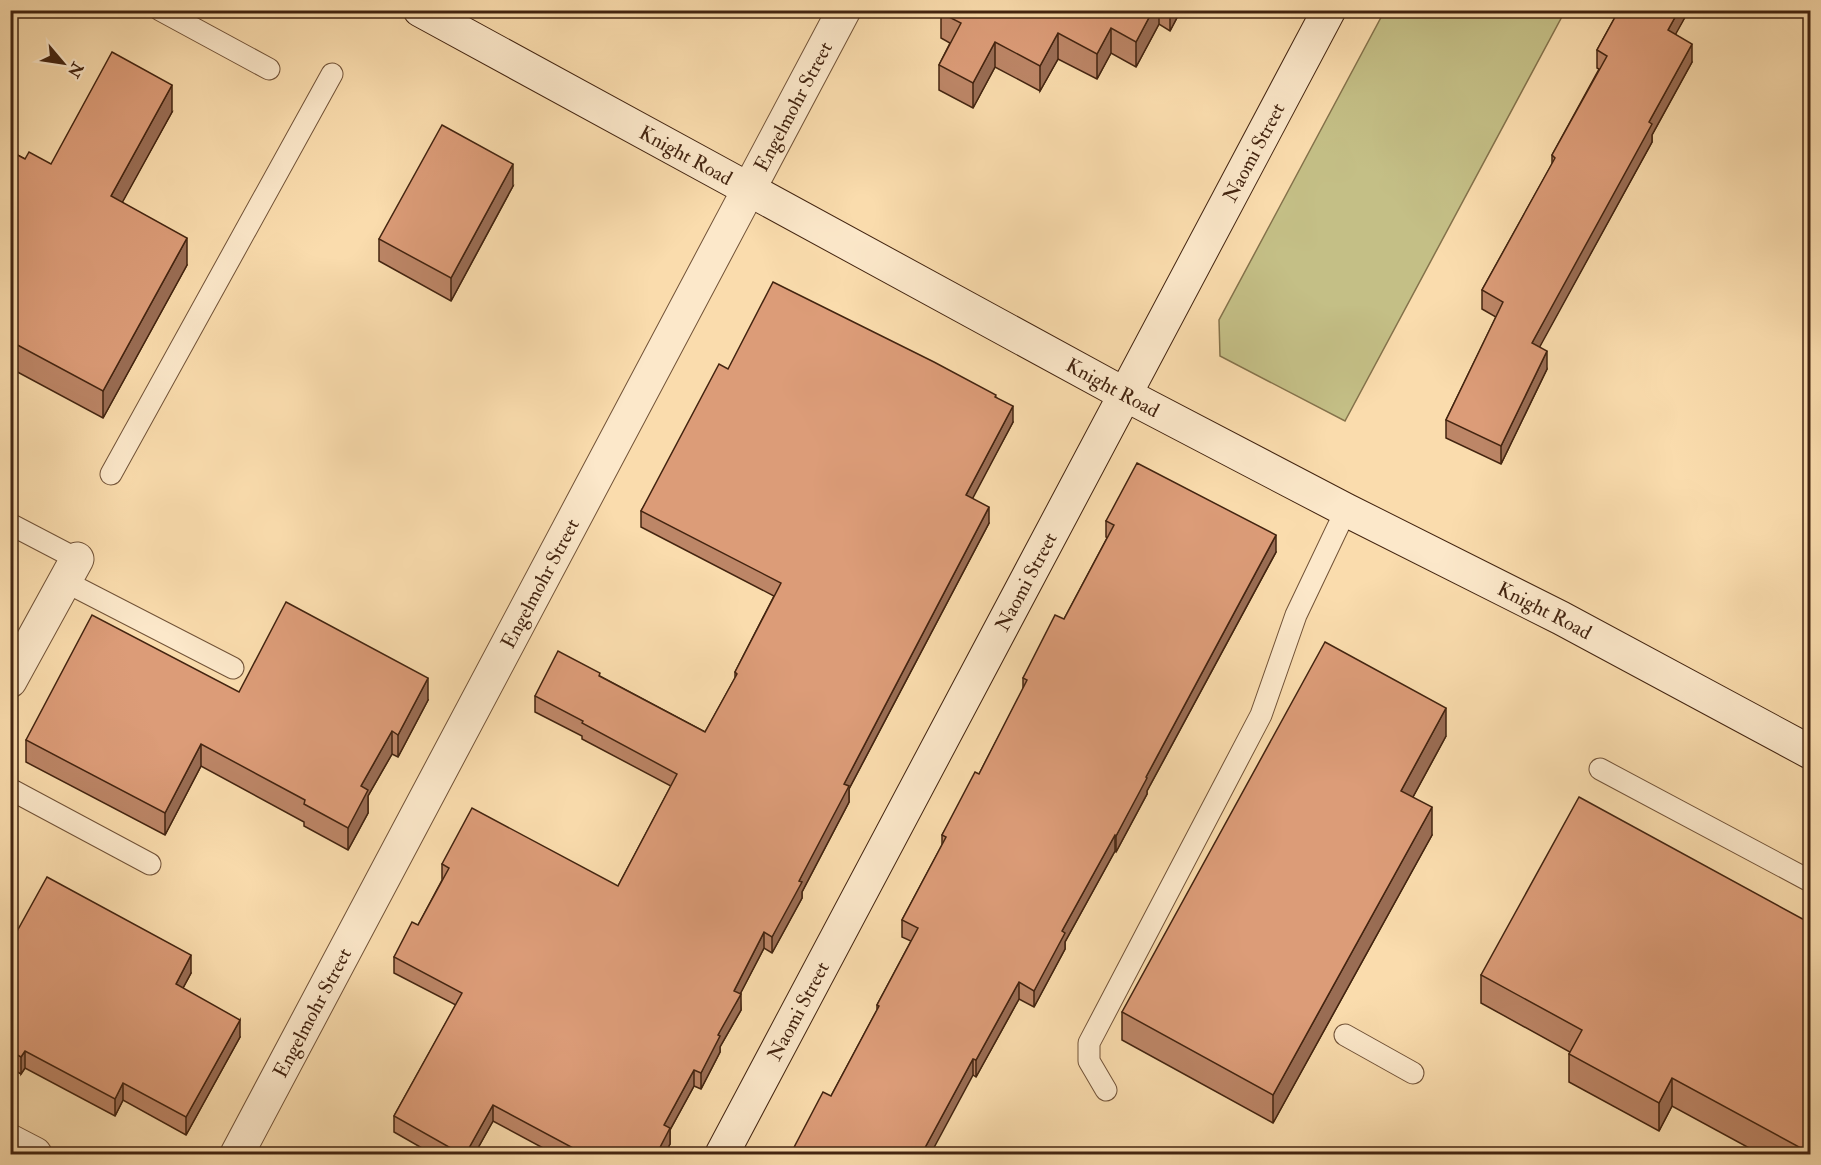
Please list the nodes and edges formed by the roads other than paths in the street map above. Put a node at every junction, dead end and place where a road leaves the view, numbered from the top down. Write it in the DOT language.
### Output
graph roads {
  1 [pos="160,10"];
  2 [pos="420,10"];
  3 [pos="844,10"];
  4 [pos="1329,10"];
  5 [pos="269,69"];
  6 [pos="333,74"];
  7 [pos="748,191"];
  8 [pos="1126,395"];
  9 [pos="111,474"];
  10 [pos="1346,510"];
  11 [pos="10,525"];
  12 [pos="70,570"];
  13 [pos="233,668"];
  14 [pos="10,681"];
  15 [pos="1810,752"];
  16 [pos="1600,769"];
  17 [pos="10,789"];
  18 [pos="150,864"];
  19 [pos="1810,881"];
  20 [pos="1345,1035"];
  21 [pos="1413,1073"];
  22 [pos="1106,1090"];
  23 [pos="10,1141"];
  24 [pos="35,1155"];
  25 [pos="237,1155"];
  26 [pos="722,1155"];
  1 -- 5 [label="lane"];
  2 -- 7 [label="street, Knight Road"];
  3 -- 7 [label="street, Engelmohr Street"];
  4 -- 8 [label="street, Naomi Street"];
  6 -- 9 [label="lane"];
  7 -- 8 [label="street, Knight Road"];
  7 -- 25 [label="street, Engelmohr Street"];
  8 -- 10 [label="street, Knight Road"];
  8 -- 26 [label="street, Naomi Street"];
  10 -- 15 [label="street, Knight Road"];
  10 -- 22 [label="lane"];
  11 -- 12 [label="lane"];
  12 -- 13 [label="lane"];
  12 -- 14 [label="street"];
  16 -- 19 [label="lane"];
  17 -- 18 [label="lane"];
  20 -- 21 [label="lane"];
  23 -- 24 [label="street"];
}
